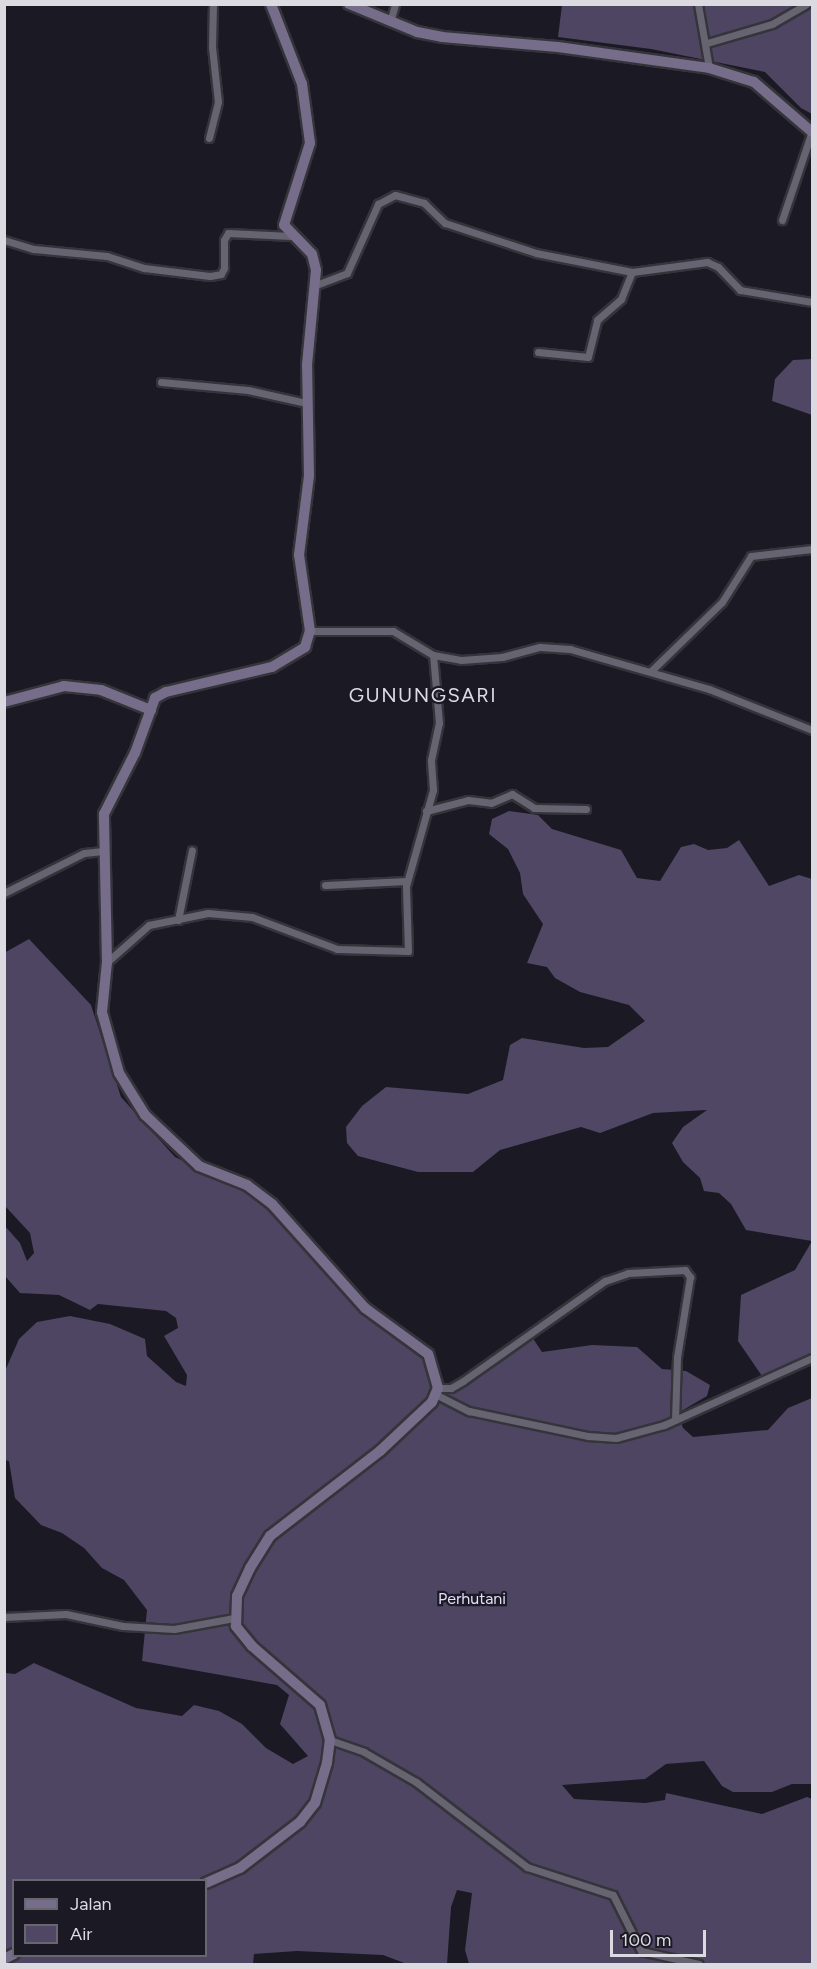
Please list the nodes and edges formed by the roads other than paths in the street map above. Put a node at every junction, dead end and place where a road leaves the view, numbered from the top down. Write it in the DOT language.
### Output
graph roads {
  1 [pos="213,4"];
  2 [pos="271,4"];
  3 [pos="349,4"];
  4 [pos="395,4"];
  5 [pos="698,4"];
  6 [pos="806,4"];
  7 [pos="390,21"];
  8 [pos="707,43"];
  9 [pos="709,68"];
  10 [pos="812,132"];
  11 [pos="209,138"];
  12 [pos="782,220"];
  13 [pos="291,236"];
  14 [pos="4,240"];
  15 [pos="632,272"];
  16 [pos="316,285"];
  17 [pos="813,302"];
  18 [pos="538,352"];
  19 [pos="161,382"];
  20 [pos="306,403"];
  21 [pos="813,549"];
  22 [pos="310,631"];
  23 [pos="433,655"];
  24 [pos="651,671"];
  25 [pos="4,702"];
  26 [pos="151,710"];
  27 [pos="813,730"];
  28 [pos="586,809"];
  29 [pos="426,811"];
  30 [pos="192,849"];
  31 [pos="103,851"];
  32 [pos="407,881"];
  33 [pos="325,885"];
  34 [pos="4,893"];
  35 [pos="178,920"];
  36 [pos="106,962"];
  37 [pos="813,1358"];
  38 [pos="437,1392"];
  39 [pos="675,1420"];
  40 [pos="4,1617"];
  41 [pos="234,1618"];
  42 [pos="330,1740"];
  43 [pos="207,1882"];
  44 [pos="699,1965"];
  1 -- 11 [label="street"];
  2 -- 13 [label="street"];
  3 -- 7 [label="street"];
  4 -- 7 [label="street"];
  5 -- 8 [label="street"];
  6 -- 8 [label="street"];
  7 -- 9 [label="street"];
  8 -- 9 [label="street"];
  9 -- 10 [label="street"];
  10 -- 12 [label="street"];
  13 -- 14 [label="street"];
  13 -- 16 [label="street"];
  15 -- 16 [label="street"];
  15 -- 17 [label="street"];
  15 -- 18 [label="street"];
  16 -- 20 [label="street"];
  19 -- 20 [label="street"];
  20 -- 22 [label="street"];
  21 -- 24 [label="street"];
  22 -- 23 [label="street"];
  22 -- 26 [label="street"];
  23 -- 24 [label="street"];
  23 -- 29 [label="street"];
  24 -- 27 [label="street"];
  25 -- 26 [label="street"];
  26 -- 31 [label="street"];
  28 -- 29 [label="street"];
  29 -- 32 [label="street"];
  30 -- 35 [label="street"];
  31 -- 34 [label="street"];
  31 -- 36 [label="street"];
  32 -- 33 [label="street"];
  32 -- 35 [label="street"];
  35 -- 36 [label="street"];
  36 -- 38 [label="street"];
  37 -- 39 [label="street"];
  38 -- 39 [label="street"];
  38 -- 39 [label="street"];
  38 -- 41 [label="street"];
  40 -- 41 [label="street"];
  41 -- 42 [label="street"];
  42 -- 43 [label="street"];
  42 -- 44 [label="street"];
}
